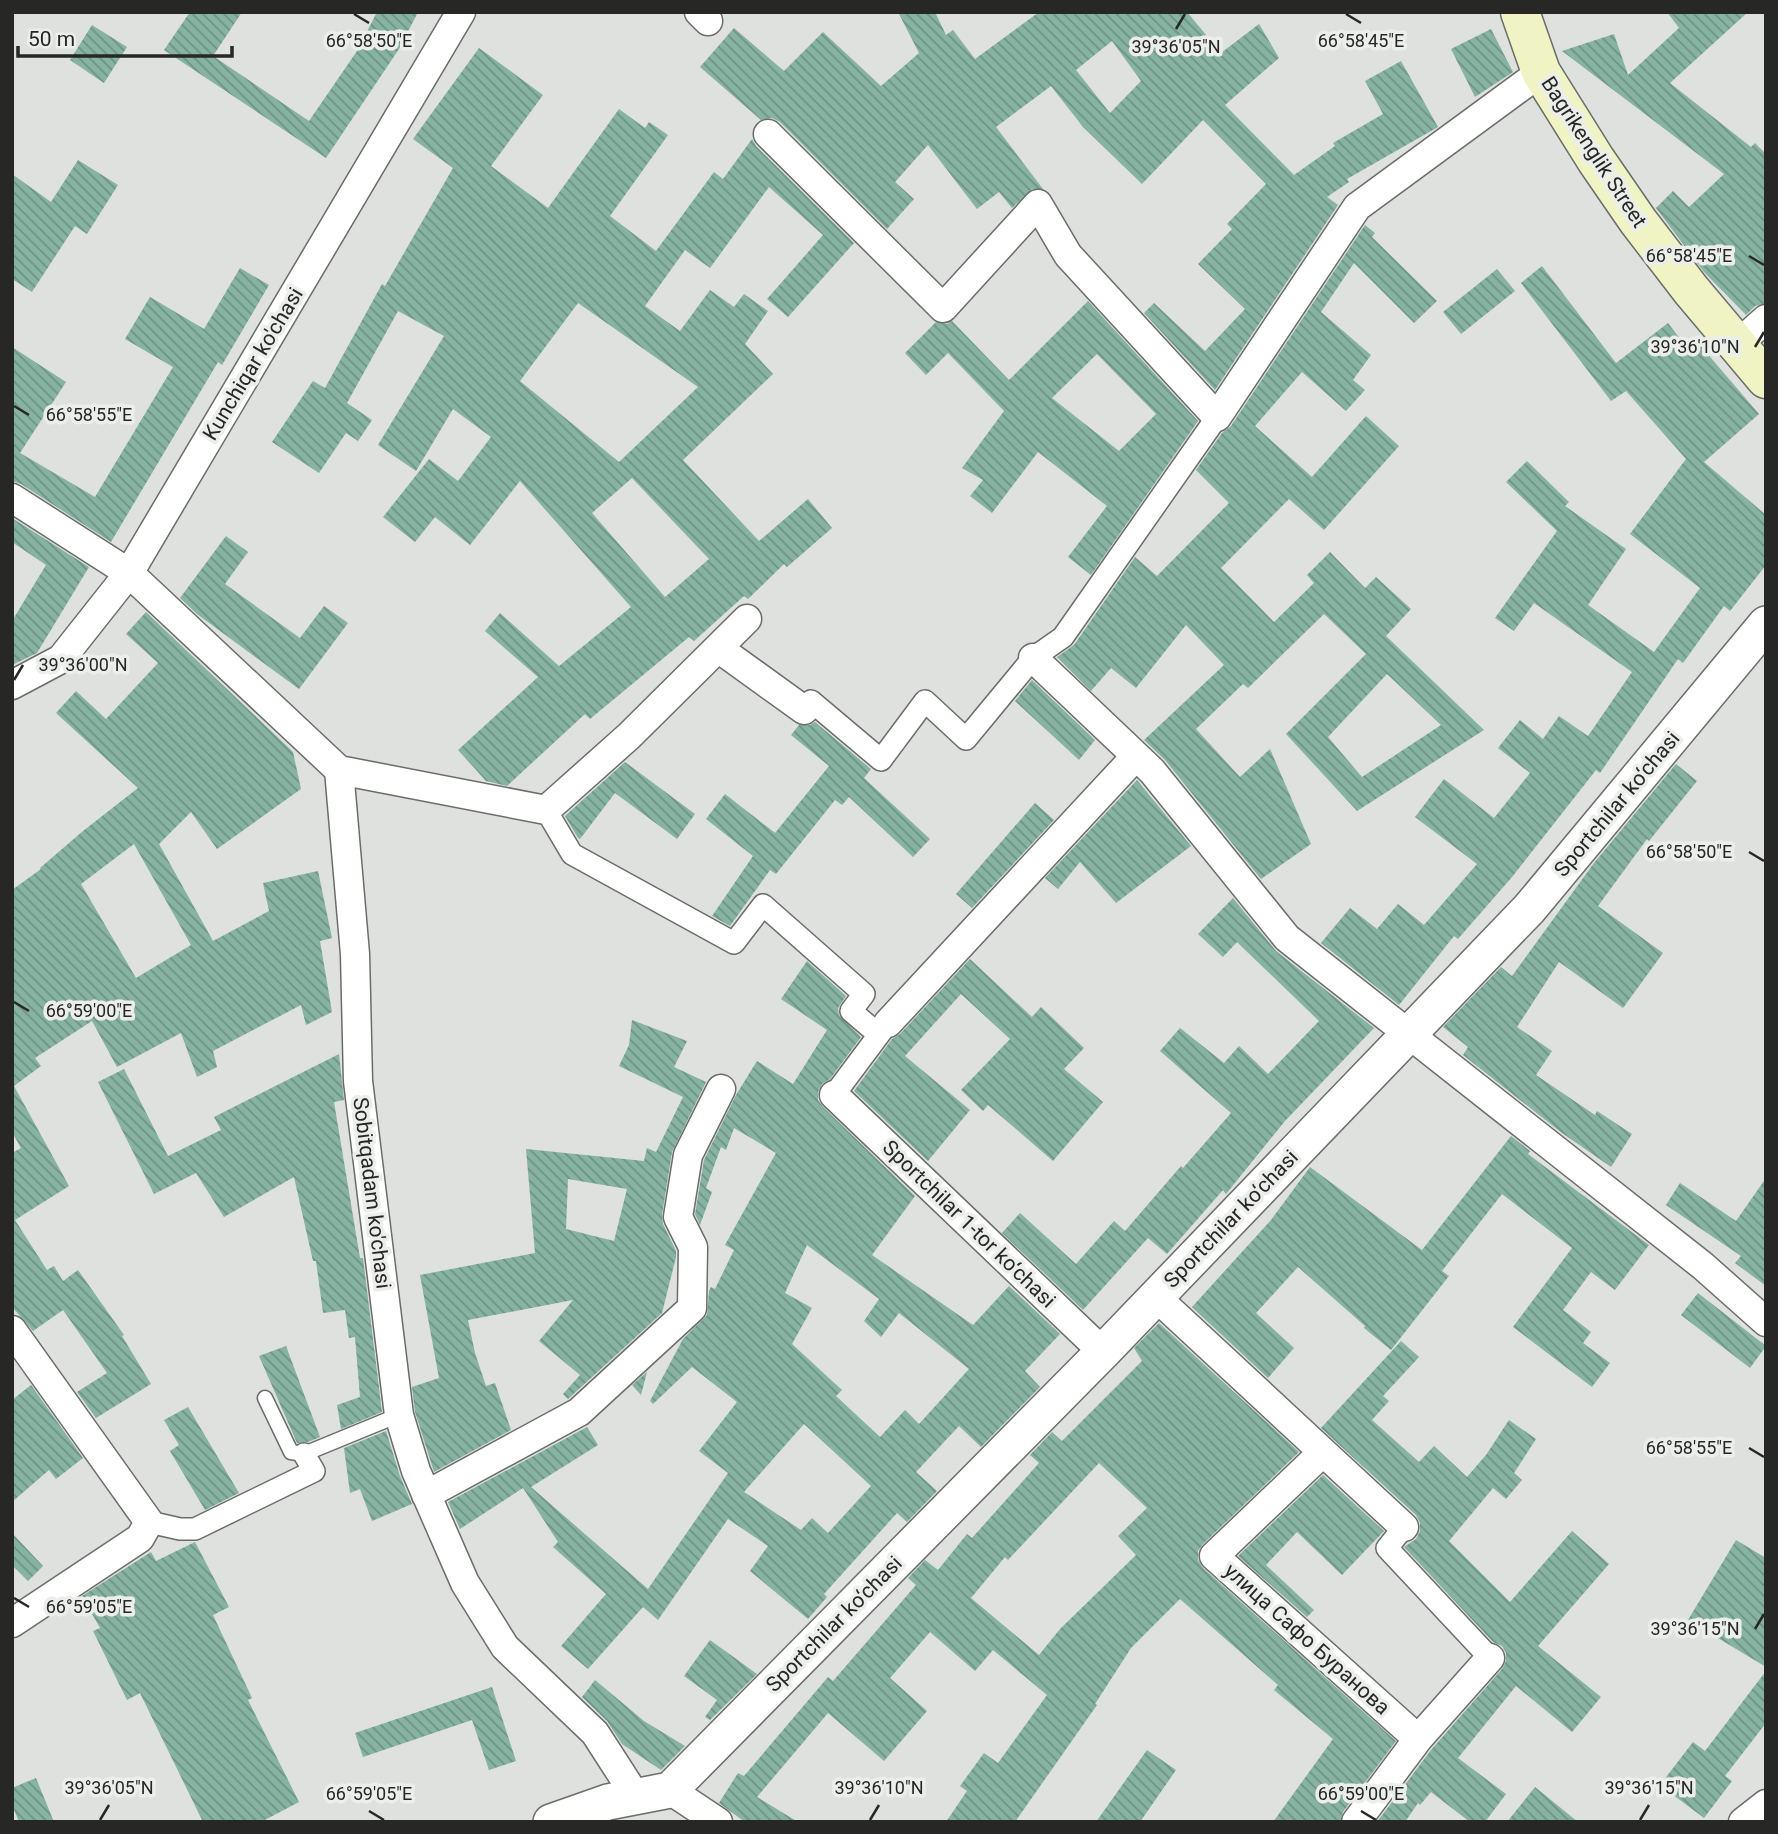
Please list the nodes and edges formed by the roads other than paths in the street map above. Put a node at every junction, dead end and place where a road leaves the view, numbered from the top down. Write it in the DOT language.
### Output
graph roads {
  1 [pos="461,12"];
  2 [pos="1520,12"];
  3 [pos="1541,72"];
  4 [pos="768,134"];
  5 [pos="1766,319"];
  6 [pos="1738,344"];
  7 [pos="1766,379"];
  8 [pos="1217,417"];
  9 [pos="12,498"];
  10 [pos="129,573"];
  11 [pos="747,619"];
  12 [pos="1766,624"];
  13 [pos="718,648"];
  14 [pos="1033,658"];
  15 [pos="12,685"];
  16 [pos="804,710"];
  17 [pos="1136,756"];
  18 [pos="339,770"];
  19 [pos="546,810"];
  20 [pos="883,1028"];
  21 [pos="1409,1034"];
  22 [pos="721,1089"];
  23 [pos="834,1096"];
  24 [pos="1156,1297"];
  25 [pos="1766,1322"];
  26 [pos="12,1330"];
  27 [pos="1103,1352"];
  28 [pos="264,1398"];
  29 [pos="398,1415"];
  30 [pos="1323,1452"];
  31 [pos="304,1454"];
  32 [pos="426,1495"];
  33 [pos="149,1522"];
  34 [pos="1404,1527"];
  35 [pos="12,1623"];
  36 [pos="1490,1658"];
  37 [pos="1418,1739"];
  38 [pos="670,1790"];
  39 [pos="635,1795"];
  40 [pos="1766,1804"];
  41 [pos="551,1822"];
  42 [pos="718,1822"];
  43 [pos="1356,1822"];
  44 [pos="1743,1822"];
  1 -- 10 [label="street, Kunchiqar ko'chasi"];
  2 -- 3 [label="main road, Bagrikenglik Street"];
  3 -- 6 [label="main road, Bagrikenglik Street"];
  3 -- 8 [label="street"];
  4 -- 8 [label="street"];
  5 -- 6 [label="street"];
  6 -- 7 [label="main road, Bagrikenglik Street"];
  8 -- 14 [label="street"];
  9 -- 10 [label="street"];
  10 -- 15 [label="street, Kunchiqar ko'chasi"];
  10 -- 18 [label="street"];
  11 -- 13 [label="street"];
  12 -- 21 [label="street, Sportchilar ko‘chasi"];
  13 -- 16 [label="street"];
  13 -- 19 [label="street"];
  14 -- 16 [label="street"];
  14 -- 17 [label="street"];
  17 -- 20 [label="street"];
  17 -- 21 [label="street"];
  18 -- 19 [label="street"];
  18 -- 29 [label="street, Sobitqadam ko'chasi"];
  19 -- 20 [label="street"];
  20 -- 23 [label="street"];
  21 -- 24 [label="street, Sportchilar ko‘chasi"];
  21 -- 25 [label="street"];
  22 -- 32 [label="street"];
  23 -- 27 [label="street, Sportchilar 1-tor ko‘chasi"];
  24 -- 27 [label="street, Sportchilar ko‘chasi"];
  24 -- 30 [label="street"];
  26 -- 33 [label="street"];
  27 -- 38 [label="street, Sportchilar ko‘chasi"];
  28 -- 31 [label="lane"];
  29 -- 31 [label="lane"];
  29 -- 32 [label="street, Sobitqadam ko'chasi"];
  30 -- 34 [label="street"];
  30 -- 37 [label="street, улица Сафо Буранова"];
  31 -- 33 [label="street"];
  32 -- 39 [label="street, Sobitqadam ko'chasi"];
  33 -- 35 [label="street"];
  34 -- 36 [label="street"];
  36 -- 37 [label="street"];
  37 -- 43 [label="street"];
  38 -- 39 [label="street"];
  38 -- 42 [label="street"];
  39 -- 41 [label="street"];
  40 -- 44 [label="street"];
}
